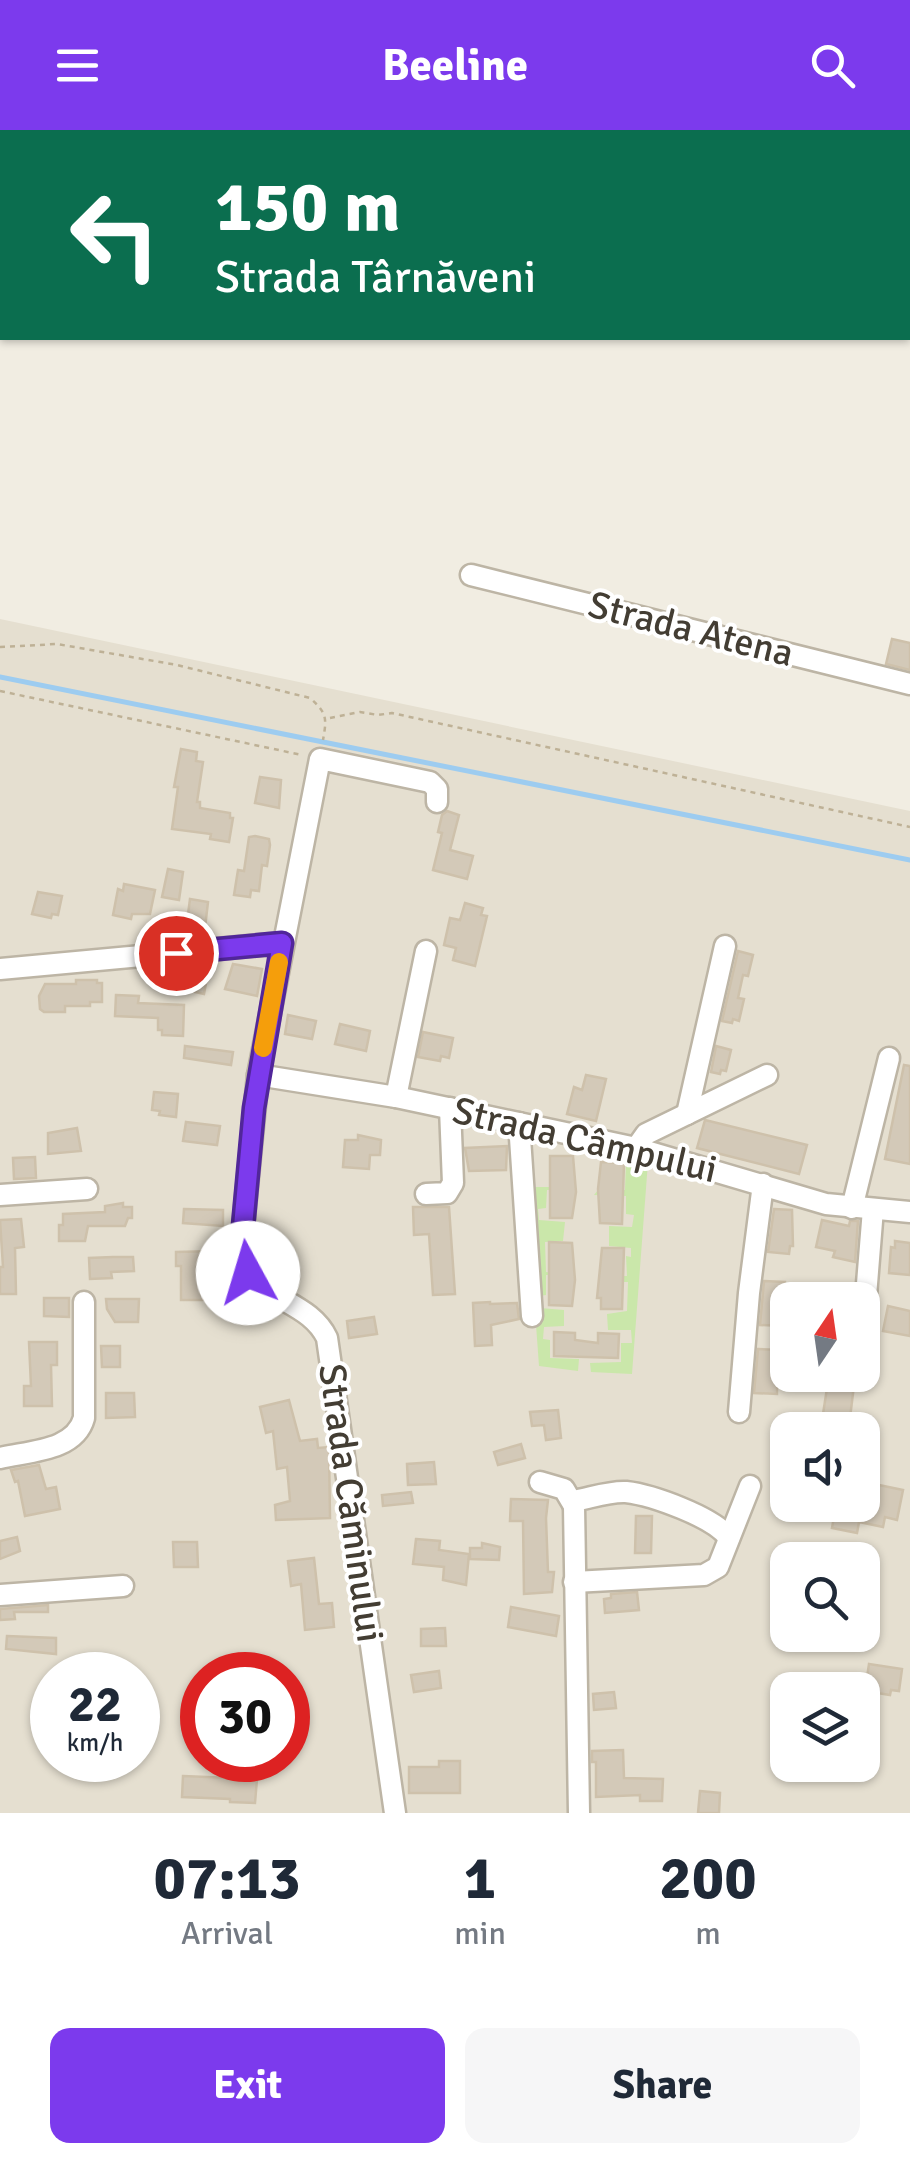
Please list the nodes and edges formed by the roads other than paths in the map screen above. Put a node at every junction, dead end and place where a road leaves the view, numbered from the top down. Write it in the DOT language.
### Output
graph roads {
  1 [pos="471,575"];
  2 [pos="910,684"];
  3 [pos="437,802"];
  4 [pos="282,943"];
  5 [pos="726,946"];
  6 [pos="426,951"];
  7 [pos="0,969"];
  8 [pos="889,1058"];
  9 [pos="766,1074"];
  10 [pos="258,1075"];
  11 [pos="396,1097"];
  12 [pos="450,1108"];
  13 [pos="687,1114"];
  14 [pos="519,1123"];
  15 [pos="636,1148"];
  16 [pos="763,1184"];
  17 [pos="87,1188"];
  18 [pos="426,1194"];
  19 [pos="0,1195"];
  20 [pos="863,1208"];
  21 [pos="910,1212"];
  22 [pos="862,1282"];
  23 [pos="84,1302"];
  24 [pos="532,1316"];
  25 [pos="739,1412"];
  26 [pos="0,1458"];
  27 [pos="540,1482"];
  28 [pos="750,1486"];
  29 [pos="574,1506"];
  30 [pos="728,1538"];
  31 [pos="574,1582"];
  32 [pos="123,1586"];
  33 [pos="0,1595"];
  34 [pos="395,1813"];
  35 [pos="579,1813"];
  1 -- 2 [label="street, Strada Atena"];
  3 -- 4 [label="street, Strada Căminului"];
  4 -- 7 [label="street"];
  4 -- 10 [label="street, Strada Căminului"];
  5 -- 13 [label="street"];
  6 -- 11 [label="street"];
  8 -- 20 [label="street"];
  9 -- 13 [label="street"];
  10 -- 11 [label="street, Strada Câmpului"];
  10 -- 34 [label="street, Strada Căminului"];
  11 -- 12 [label="street, Strada Câmpului"];
  12 -- 14 [label="street, Strada Câmpului"];
  12 -- 18 [label="street"];
  13 -- 15 [label="street"];
  14 -- 15 [label="street, Strada Câmpului"];
  14 -- 24 [label="street"];
  15 -- 16 [label="street, Strada Câmpului"];
  16 -- 20 [label="street, Strada Câmpului"];
  16 -- 25 [label="street"];
  17 -- 19 [label="street"];
  20 -- 21 [label="street, Strada Câmpului"];
  20 -- 22 [label="street"];
  23 -- 26 [label="street"];
  27 -- 29 [label="street"];
  28 -- 30 [label="street"];
  29 -- 30 [label="street"];
  29 -- 31 [label="street"];
  30 -- 31 [label="street"];
  31 -- 35 [label="street"];
  32 -- 33 [label="street"];
}
